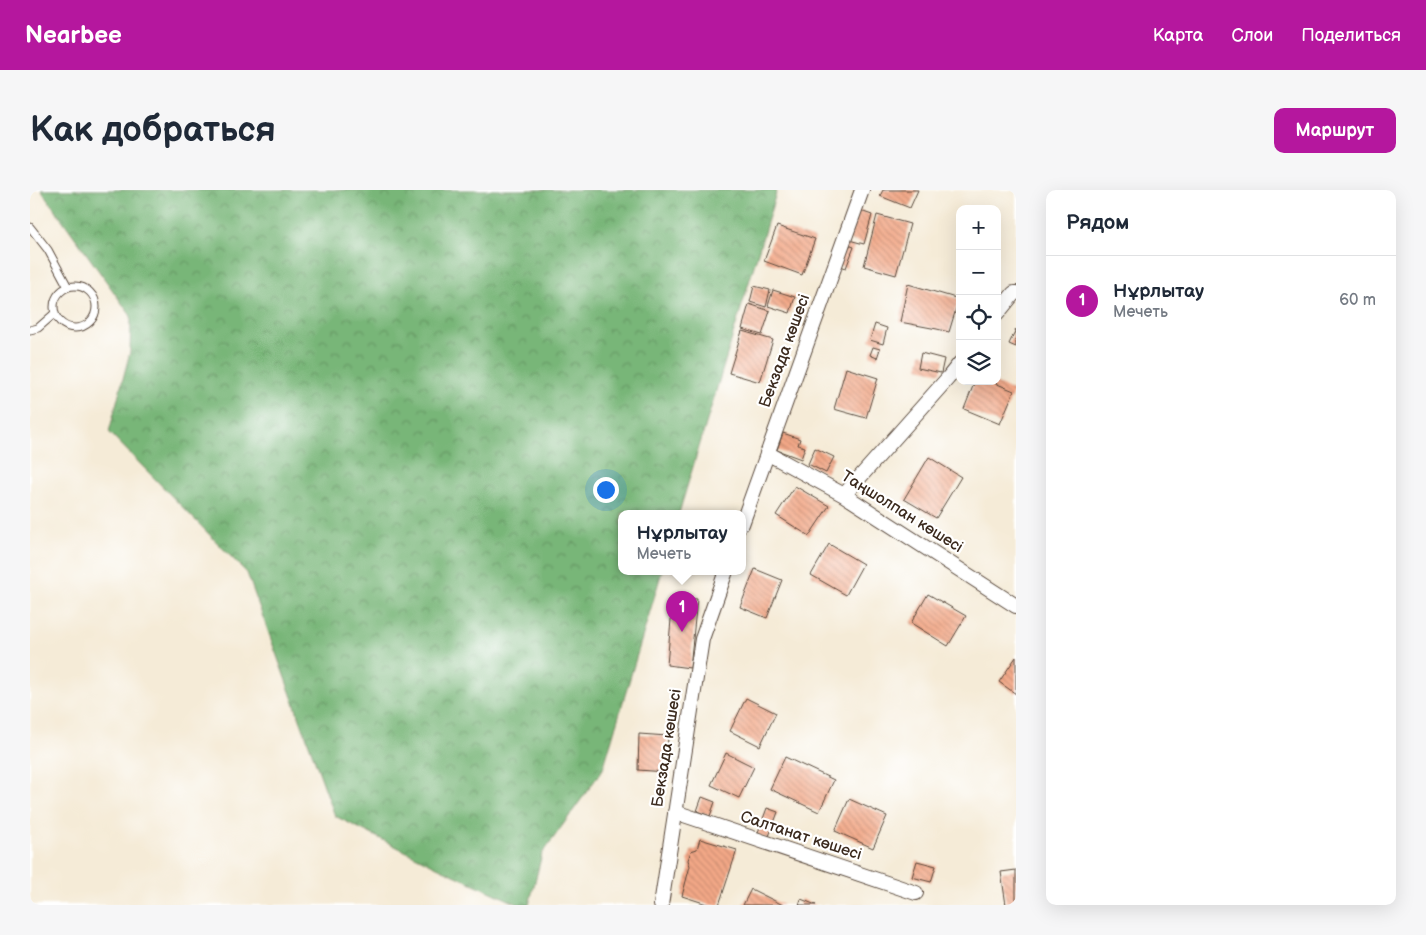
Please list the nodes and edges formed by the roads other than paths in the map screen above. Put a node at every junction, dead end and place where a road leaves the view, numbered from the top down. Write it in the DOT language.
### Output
graph roads {
  1 [pos="862,190"];
  2 [pos="30,227"];
  3 [pos="68,287"];
  4 [pos="1016,293"];
  5 [pos="1001,309"];
  6 [pos="54,314"];
  7 [pos="30,330"];
  8 [pos="956,368"];
  9 [pos="767,453"];
  10 [pos="844,495"];
  11 [pos="746,513"];
  12 [pos="725,575"];
  13 [pos="1016,606"];
  14 [pos="675,812"];
  15 [pos="916,893"];
  16 [pos="661,905"];
  1 -- 9 [label="street, Бекзада көшесі"];
  2 -- 3 [label="lane"];
  3 -- 6 [label="lane"];
  3 -- 6 [label="lane"];
  4 -- 5 [label="street"];
  6 -- 7 [label="lane"];
  8 -- 10 [label="street"];
  9 -- 10 [label="street, Таңшолпан көшесі"];
  9 -- 11 [label="street, Бекзада көшесі"];
  10 -- 13 [label="street, Таңшолпан көшесі"];
  12 -- 14 [label="street, Бекзада көшесі"];
  14 -- 15 [label="street, Салтанат көшесі"];
  14 -- 16 [label="street, Бекзада көшесі"];
}
